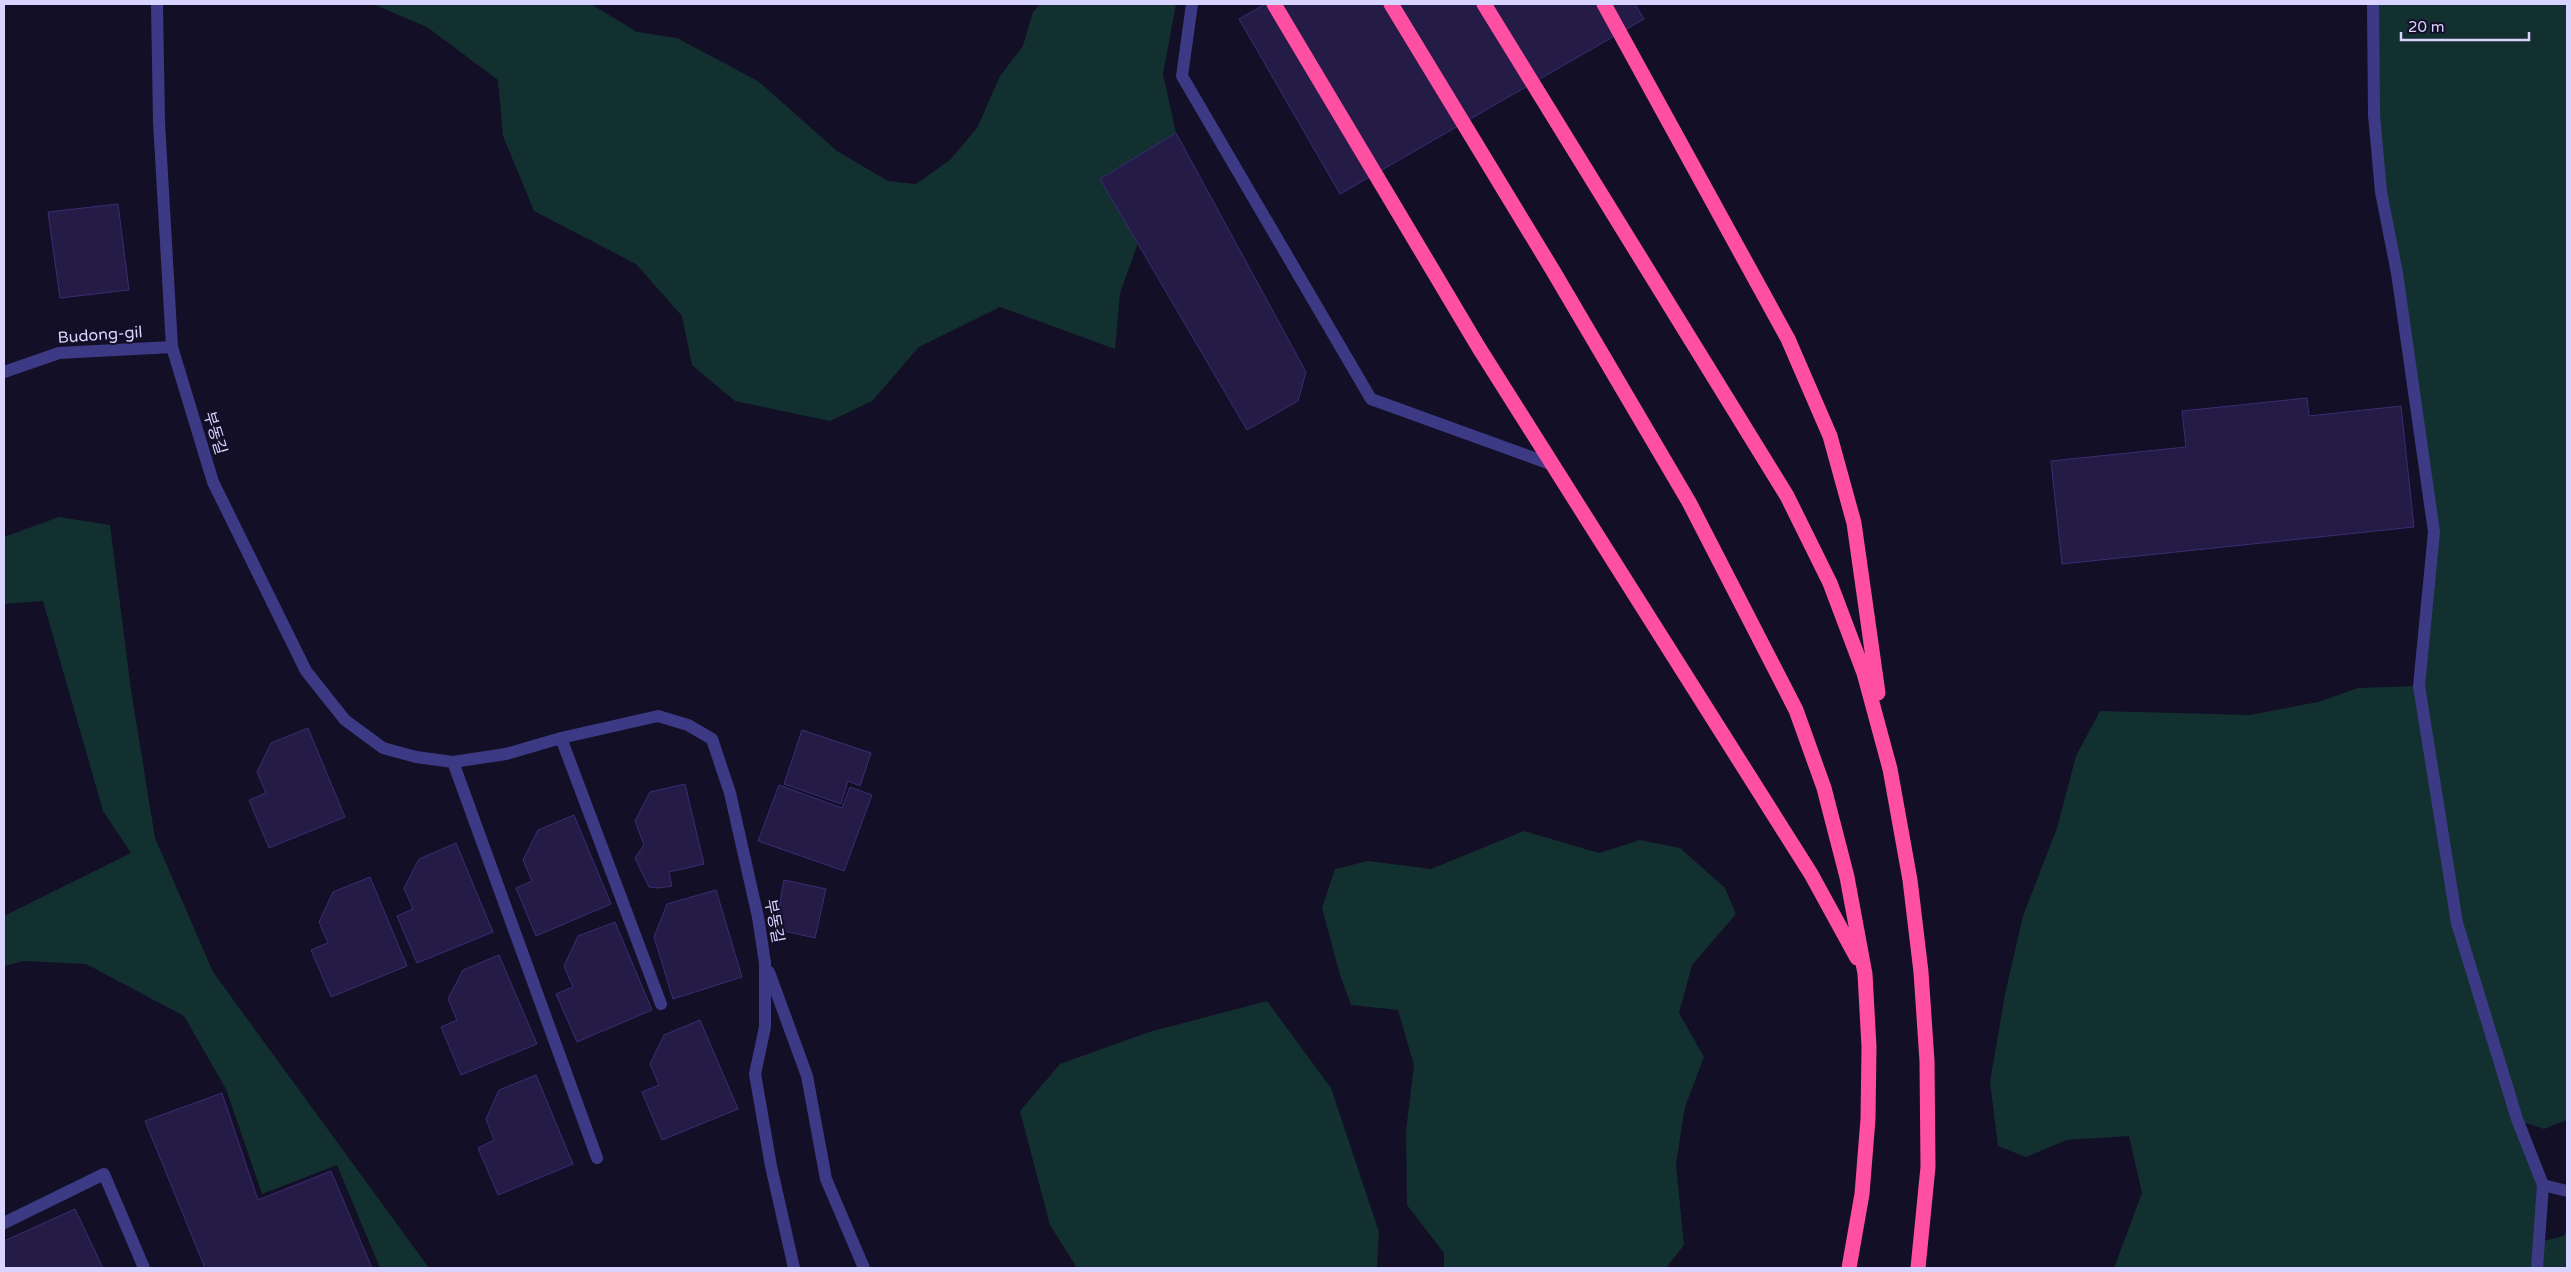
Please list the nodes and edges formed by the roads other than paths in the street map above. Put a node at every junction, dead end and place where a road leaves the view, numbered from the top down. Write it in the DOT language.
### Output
graph roads {
  1 [pos="156,4"];
  2 [pos="1192,4"];
  3 [pos="1274,4"];
  4 [pos="1391,4"];
  5 [pos="1484,4"];
  6 [pos="1604,4"];
  7 [pos="2372,4"];
  8 [pos="172,346"];
  9 [pos="4,372"];
  10 [pos="1553,465"];
  11 [pos="561,738"];
  12 [pos="453,762"];
  13 [pos="1890,769"];
  14 [pos="765,963"];
  15 [pos="1865,974"];
  16 [pos="661,1004"];
  17 [pos="597,1158"];
  18 [pos="2543,1185"];
  19 [pos="2567,1191"];
  20 [pos="4,1223"];
  21 [pos="144,1268"];
  22 [pos="794,1268"];
  23 [pos="864,1268"];
  24 [pos="1849,1268"];
  25 [pos="1918,1268"];
  26 [pos="2537,1268"];
  1 -- 8 [label="street, 부동길"];
  2 -- 10 [label="street"];
  3 -- 10 [label="highway"];
  4 -- 15 [label="highway"];
  5 -- 13 [label="highway"];
  6 -- 13 [label="highway"];
  7 -- 18 [label="street"];
  8 -- 9 [label="street, Budong-gil"];
  8 -- 12 [label="street, 부동길"];
  10 -- 15 [label="highway"];
  11 -- 12 [label="street, 부동길"];
  11 -- 14 [label="street, 부동길"];
  11 -- 16 [label="street"];
  12 -- 17 [label="street"];
  13 -- 25 [label="highway"];
  14 -- 22 [label="street, 부동길"];
  14 -- 23 [label="street"];
  15 -- 24 [label="highway"];
  18 -- 19 [label="street"];
  18 -- 26 [label="street"];
  20 -- 21 [label="street"];
}
